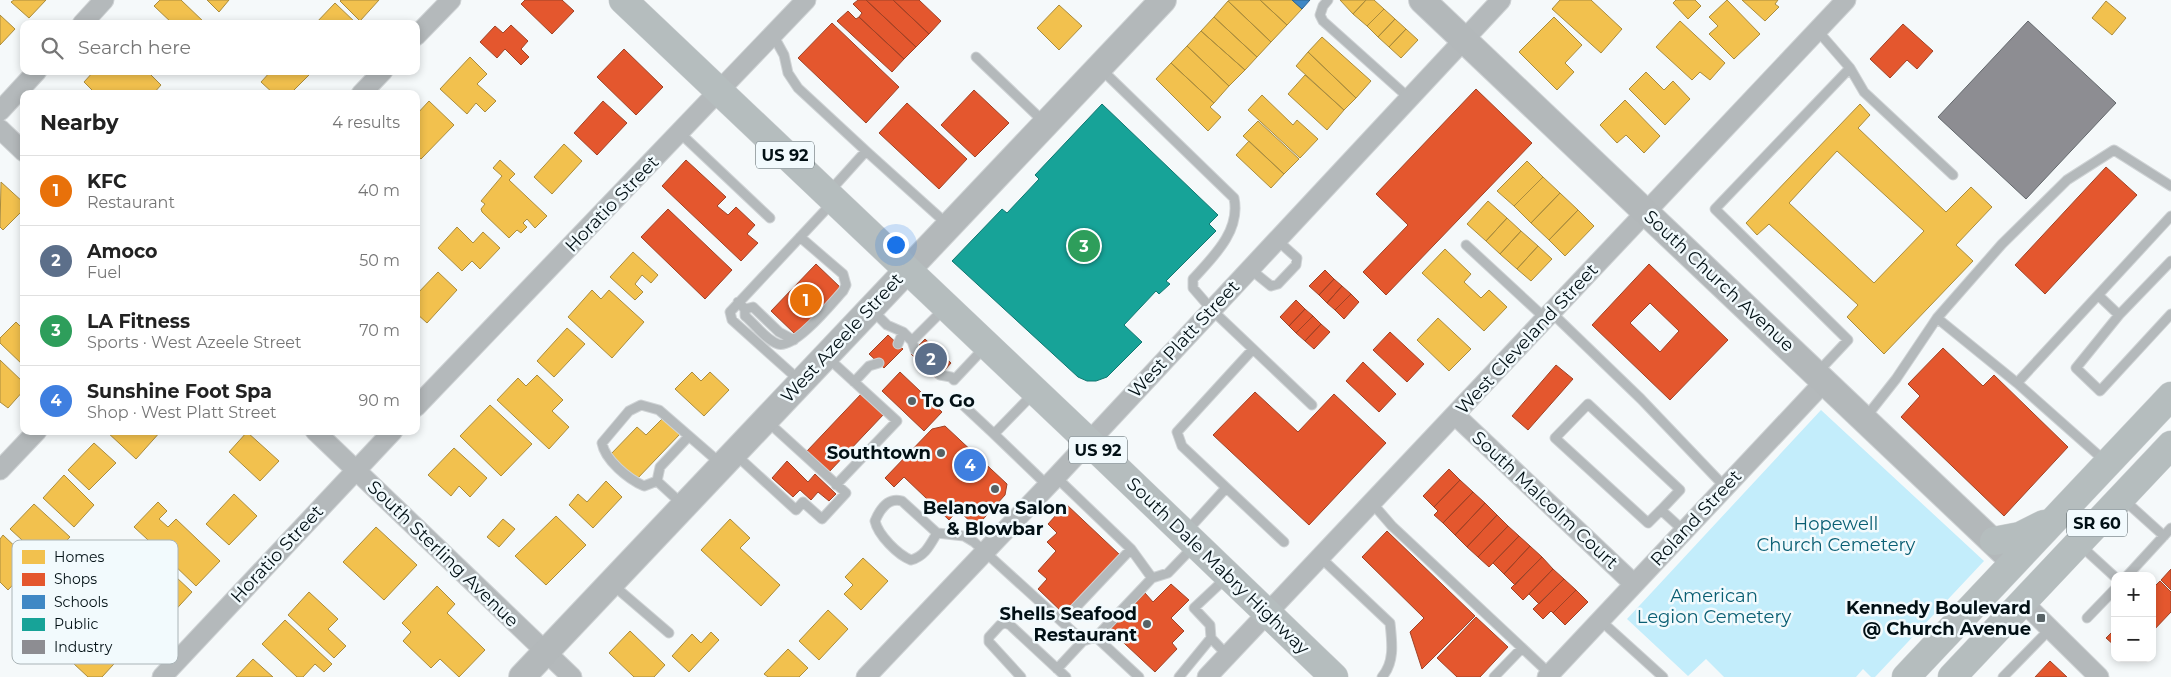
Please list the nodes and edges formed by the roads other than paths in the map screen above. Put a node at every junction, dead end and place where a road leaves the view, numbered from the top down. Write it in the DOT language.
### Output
graph roads {
  1 [pos="104,0"];
  2 [pos="451,0"];
  3 [pos="623,0"];
  4 [pos="806,0"];
  5 [pos="1163,0"];
  6 [pos="1328,0"];
  7 [pos="1422,0"];
  8 [pos="1501,0"];
  9 [pos="1846,0"];
  10 [pos="86,20"];
  11 [pos="1817,30"];
  12 [pos="420,32"];
  13 [pos="773,35"];
  14 [pos="1463,40"];
  15 [pos="976,57"];
  16 [pos="1099,68"];
  17 [pos="1850,68"];
  18 [pos="33,75"];
  19 [pos="379,75"];
  20 [pos="365,90"];
  21 [pos="719,92"];
  22 [pos="1409,98"];
  23 [pos="0,111"];
  24 [pos="1046,124"];
  25 [pos="0,130"];
  26 [pos="680,133"];
  27 [pos="20,148"];
  28 [pos="866,150"];
  29 [pos="1954,175"];
  30 [pos="2171,186"];
  31 [pos="831,197"];
  32 [pos="1646,213"];
  33 [pos="2171,216"];
  34 [pos="770,218"];
  35 [pos="949,226"];
  36 [pos="800,237"];
  37 [pos="1277,240"];
  38 [pos="1466,245"];
  39 [pos="2171,261"];
  40 [pos="1250,269"];
  41 [pos="907,270"];
  42 [pos="2098,295"];
  43 [pos="742,305"];
  44 [pos="946,306"];
  45 [pos="870,309"];
  46 [pos="1212,310"];
  47 [pos="2119,314"];
  48 [pos="2171,314"];
  49 [pos="1549,316"];
  50 [pos="1937,318"];
  51 [pos="903,332"];
  52 [pos="894,341"];
  53 [pos="987,345"];
  54 [pos="1253,349"];
  55 [pos="825,356"];
  56 [pos="875,360"];
  57 [pos="948,367"];
  58 [pos="940,375"];
  59 [pos="951,377"];
  60 [pos="1821,377"];
  61 [pos="801,382"];
  62 [pos="854,382"];
  63 [pos="2017,383"];
  64 [pos="1036,391"];
  65 [pos="2171,396"];
  66 [pos="420,403"];
  67 [pos="1312,404"];
  68 [pos="964,406"];
  69 [pos="1455,415"];
  70 [pos="1864,418"];
  71 [pos="765,420"];
  72 [pos="2144,426"];
  73 [pos="994,434"];
  74 [pos="33,435"];
  75 [pos="319,435"];
  76 [pos="388,435"];
  77 [pos="689,436"];
  78 [pos="1089,442"];
  79 [pos="2171,445"];
  80 [pos="728,459"];
  81 [pos="2109,464"];
  82 [pos="0,470"];
  83 [pos="356,470"];
  84 [pos="657,481"];
  85 [pos="1052,482"];
  86 [pos="836,485"];
  87 [pos="1725,487"];
  88 [pos="1226,488"];
  89 [pos="2121,497"];
  90 [pos="1372,503"];
  91 [pos="684,506"];
  92 [pos="1661,510"];
  93 [pos="2064,511"];
  94 [pos="2171,528"];
  95 [pos="1684,531"];
  96 [pos="937,533"];
  97 [pos="2164,536"];
  98 [pos="1190,539"];
  99 [pos="1994,541"];
  100 [pos="1284,542"];
  101 [pos="2078,543"];
  102 [pos="1132,549"];
  103 [pos="986,551"];
  104 [pos="1320,557"];
  105 [pos="2014,563"];
  106 [pos="2131,572"];
  107 [pos="2111,573"];
  108 [pos="1228,576"];
  109 [pos="1152,578"];
  110 [pos="611,583"];
  111 [pos="1634,584"];
  112 [pos="2111,593"];
  113 [pos="2023,602"];
  114 [pos="1266,613"];
  115 [pos="2087,618"];
  116 [pos="1600,620"];
  117 [pos="1062,622"];
  118 [pos="2050,629"];
  119 [pos="669,633"];
  120 [pos="1096,637"];
  121 [pos="1211,638"];
  122 [pos="1083,641"];
  123 [pos="1522,648"];
  124 [pos="546,652"];
  125 [pos="1227,655"];
  126 [pos="178,660"];
  127 [pos="174,664"];
  128 [pos="1188,667"];
  129 [pos="1057,669"];
  130 [pos="1549,676"];
  131 [pos="1954,676"];
  132 [pos="162,677"];
  133 [pos="522,677"];
  134 [pos="572,677"];
  135 [pos="866,677"];
  136 [pos="1021,677"];
  137 [pos="1066,677"];
  138 [pos="1139,677"];
  139 [pos="1179,677"];
  140 [pos="1201,677"];
  141 [pos="1207,677"];
  142 [pos="1334,677"];
  143 [pos="1382,677"];
  144 [pos="1494,677"];
  145 [pos="1662,677"];
  146 [pos="1906,677"];
  147 [pos="2003,677"];
  148 [pos="2099,677"];
  1 -- 10 [label="street"];
  2 -- 12 [label="street"];
  3 -- 21 [label="main road, South Dale Mabry Highway / US 92"];
  4 -- 13 [label="street, Horatio Street"];
  5 -- 16 [label="street, West Azeele Street"];
  6 -- 22 [label="lane"];
  7 -- 14 [label="street, South Church Avenue"];
  8 -- 14 [label="street, West Platt Street"];
  9 -- 11 [label="street, West Cleveland Street"];
  11 -- 17 [label="lane"];
  11 -- 32 [label="street, West Cleveland Street"];
  13 -- 21 [label="street, Horatio Street"];
  13 -- 28 [label="lane"];
  14 -- 22 [label="street, West Platt Street"];
  14 -- 32 [label="street, South Church Avenue"];
  15 -- 24 [label="lane"];
  16 -- 24 [label="street, West Azeele Street"];
  16 -- 46 [label="lane"];
  17 -- 29 [label="lane"];
  17 -- 60 [label="lane"];
  18 -- 23 [label="street"];
  19 -- 20 [label="street"];
  21 -- 26 [label="street, Horatio Street"];
  21 -- 31 [label="main road, South Dale Mabry Highway / US 92"];
  22 -- 37 [label="street, West Platt Street"];
  24 -- 35 [label="street, West Azeele Street"];
  25 -- 27 [label="street"];
  26 -- 34 [label="lane"];
  26 -- 66 [label="street, Horatio Street"];
  28 -- 31 [label="lane"];
  28 -- 35 [label="lane"];
  30 -- 50 [label="lane"];
  31 -- 36 [label="lane"];
  31 -- 41 [label="main road, South Dale Mabry Highway / US 92"];
  32 -- 49 [label="street, West Cleveland Street"];
  32 -- 60 [label="street, South Church Avenue"];
  33 -- 42 [label="lane"];
  35 -- 41 [label="street, West Azeele Street"];
  36 -- 43 [label="lane"];
  36 -- 43 [label="lane"];
  37 -- 40 [label="street, West Platt Street"];
  37 -- 40 [label="lane"];
  38 -- 49 [label="lane"];
  39 -- 47 [label="lane"];
  40 -- 46 [label="street, West Platt Street"];
  41 -- 44 [label="main road, South Dale Mabry Highway / US 92"];
  41 -- 45 [label="street, West Azeele Street"];
  42 -- 47 [label="lane"];
  42 -- 63 [label="lane"];
  43 -- 61 [label="lane"];
  44 -- 51 [label="lane"];
  44 -- 53 [label="main road, South Dale Mabry Highway / US 92"];
  45 -- 51 [label="lane"];
  45 -- 55 [label="street, West Azeele Street"];
  46 -- 54 [label="lane"];
  46 -- 78 [label="street, West Platt Street"];
  47 -- 48 [label="lane"];
  49 -- 69 [label="street, West Cleveland Street"];
  49 -- 87 [label="lane"];
  50 -- 63 [label="lane"];
  50 -- 70 [label="lane"];
  51 -- 52 [label="lane"];
  53 -- 59 [label="lane"];
  53 -- 64 [label="main road, South Dale Mabry Highway / US 92"];
  54 -- 67 [label="lane"];
  54 -- 88 [label="lane"];
  55 -- 61 [label="street, West Azeele Street"];
  55 -- 62 [label="lane"];
  56 -- 62 [label="lane"];
  57 -- 59 [label="lane"];
  58 -- 59 [label="lane"];
  60 -- 70 [label="street, South Church Avenue"];
  60 -- 87 [label="street, Roland Street"];
  61 -- 71 [label="street, West Azeele Street"];
  62 -- 86 [label="lane"];
  63 -- 81 [label="lane"];
  64 -- 73 [label="lane"];
  64 -- 78 [label="main road, South Dale Mabry Highway / US 92"];
  65 -- 72 [label="main road, SR 60"];
  68 -- 73 [label="lane"];
  69 -- 90 [label="street, West Cleveland Street"];
  69 -- 111 [label="street, South Malcolm Court"];
  70 -- 99 [label="street, South Church Avenue"];
  71 -- 80 [label="street, West Azeele Street"];
  71 -- 86 [label="lane"];
  72 -- 81 [label="main road, SR 60"];
  72 -- 113 [label="main road"];
  73 -- 85 [label="lane"];
  74 -- 82 [label="street"];
  75 -- 83 [label="street, South Sterling Avenue"];
  76 -- 83 [label="street, Horatio Street"];
  77 -- 80 [label="lane"];
  77 -- 84 [label="lane"];
  77 -- 84 [label="lane"];
  78 -- 85 [label="street, West Platt Street"];
  78 -- 98 [label="main road, South Dale Mabry Highway / US 92"];
  79 -- 89 [label="main road, SR 60"];
  80 -- 86 [label="lane"];
  80 -- 91 [label="street, West Azeele Street"];
  81 -- 93 [label="main road, SR 60"];
  83 -- 124 [label="street, South Sterling Avenue"];
  83 -- 126 [label="street, Horatio Street"];
  84 -- 91 [label="lane"];
  85 -- 102 [label="lane"];
  85 -- 103 [label="street, West Platt Street"];
  87 -- 95 [label="street, Roland Street"];
  88 -- 98 [label="lane"];
  88 -- 100 [label="lane"];
  89 -- 97 [label="lane"];
  89 -- 101 [label="main road, SR 60"];
  90 -- 104 [label="street, West Cleveland Street"];
  90 -- 123 [label="lane"];
  91 -- 110 [label="street, West Azeele Street"];
  92 -- 92 [label="lane"];
  92 -- 95 [label="lane"];
  93 -- 99 [label="main road"];
  93 -- 105 [label="main road, SR 60"];
  94 -- 97 [label="lane"];
  95 -- 111 [label="street, Roland Street"];
  96 -- 96 [label="lane"];
  96 -- 103 [label="lane"];
  97 -- 106 [label="lane"];
  98 -- 108 [label="main road, South Dale Mabry Highway / US 92"];
  98 -- 109 [label="lane"];
  99 -- 105 [label="street, South Church Avenue"];
  101 -- 107 [label="lane"];
  101 -- 113 [label="main road, SR 60"];
  102 -- 109 [label="lane"];
  102 -- 117 [label="lane"];
  103 -- 117 [label="lane"];
  103 -- 135 [label="street, West Platt Street"];
  104 -- 114 [label="street, West Cleveland Street"];
  104 -- 143 [label="lane"];
  105 -- 146 [label="main road, SR 60"];
  108 -- 114 [label="main road, South Dale Mabry Highway / US 92"];
  108 -- 121 [label="lane"];
  109 -- 120 [label="lane"];
  110 -- 119 [label="lane"];
  110 -- 124 [label="street, West Azeele Street"];
  111 -- 116 [label="street, Roland Street"];
  112 -- 115 [label="lane"];
  113 -- 118 [label="street"];
  113 -- 131 [label="main road, SR 60"];
  114 -- 125 [label="street, West Cleveland Street"];
  114 -- 142 [label="main road, South Dale Mabry Highway / US 92"];
  116 -- 130 [label="street, Roland Street"];
  116 -- 145 [label="lane"];
  117 -- 122 [label="lane"];
  118 -- 147 [label="lane"];
  118 -- 148 [label="street"];
  120 -- 122 [label="lane"];
  120 -- 138 [label="lane"];
  121 -- 125 [label="lane"];
  121 -- 128 [label="lane"];
  122 -- 129 [label="lane"];
  123 -- 130 [label="lane"];
  123 -- 144 [label="lane"];
  124 -- 133 [label="street, West Azeele Street"];
  124 -- 134 [label="street, South Sterling Avenue"];
  125 -- 141 [label="street, West Cleveland Street"];
  127 -- 132 [label="street, Horatio Street"];
  128 -- 139 [label="lane"];
  128 -- 140 [label="lane"];
  129 -- 136 [label="lane"];
  129 -- 137 [label="lane"];
}
